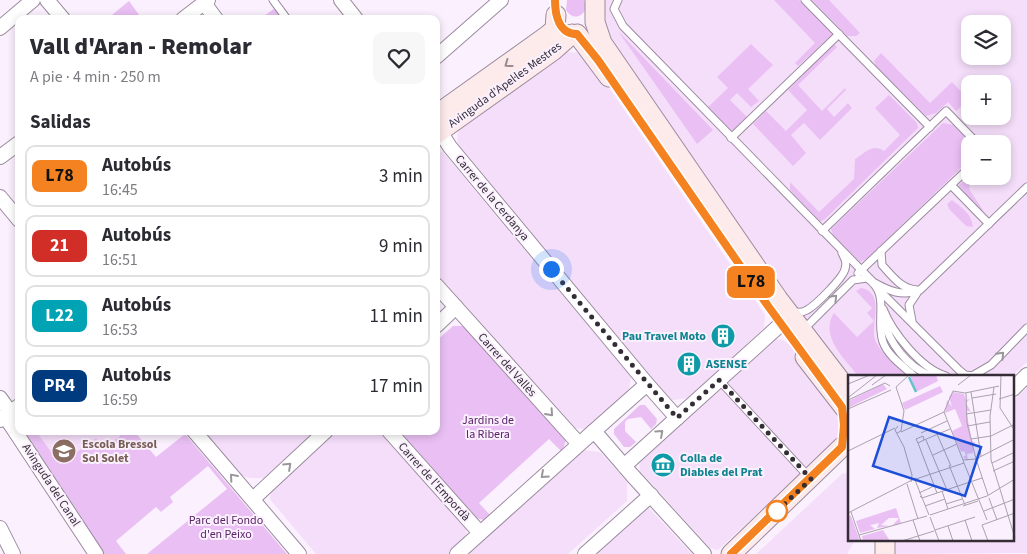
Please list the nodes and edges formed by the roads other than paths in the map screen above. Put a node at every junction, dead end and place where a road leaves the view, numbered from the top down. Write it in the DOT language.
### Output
graph roads {
  1 [pos="33,0"];
  2 [pos="47,0"];
  3 [pos="272,0"];
  4 [pos="501,0"];
  5 [pos="618,0"];
  6 [pos="805,0"];
  7 [pos="343,1"];
  8 [pos="206,2"];
  9 [pos="596,3"];
  10 [pos="556,8"];
  11 [pos="15,15"];
  12 [pos="15,15"];
  13 [pos="60,15"];
  14 [pos="188,15"];
  15 [pos="214,15"];
  16 [pos="284,15"];
  17 [pos="353,15"];
  18 [pos="0,28"];
  19 [pos="574,34"];
  20 [pos="839,34"];
  21 [pos="556,48"];
  22 [pos="590,51"];
  23 [pos="440,53"];
  24 [pos="440,125"];
  25 [pos="440,125"];
  26 [pos="930,127"];
  27 [pos="440,132"];
  28 [pos="969,135"];
  29 [pos="732,138"];
  30 [pos="15,146"];
  31 [pos="0,157"];
  32 [pos="961,176"];
  33 [pos="951,185"];
  34 [pos="1027,187"];
  35 [pos="0,197"];
  36 [pos="15,215"];
  37 [pos="989,224"];
  38 [pos="822,231"];
  39 [pos="840,249"];
  40 [pos="881,251"];
  41 [pos="861,270"];
  42 [pos="873,282"];
  43 [pos="846,286"];
  44 [pos="440,289"];
  45 [pos="878,289"];
  46 [pos="920,290"];
  47 [pos="882,306"];
  48 [pos="456,307"];
  49 [pos="785,316"];
  50 [pos="440,322"];
  51 [pos="913,324"];
  52 [pos="1027,328"];
  53 [pos="804,335"];
  54 [pos="913,375"];
  55 [pos="930,375"];
  56 [pos="944,375"];
  57 [pos="965,375"];
  58 [pos="973,375"];
  59 [pos="1027,376"];
  60 [pos="719,380"];
  61 [pos="647,384"];
  62 [pos="1014,388"];
  63 [pos="0,398"];
  64 [pos="847,405"];
  65 [pos="9,414"];
  66 [pos="677,418"];
  67 [pos="594,431"];
  68 [pos="22,435"];
  69 [pos="197,435"];
  70 [pos="322,435"];
  71 [pos="393,435"];
  72 [pos="579,444"];
  73 [pos="847,451"];
  74 [pos="624,466"];
  75 [pos="811,479"];
  76 [pos="650,495"];
  77 [pos="253,499"];
  78 [pos="0,528"];
  79 [pos="480,533"];
  80 [pos="587,553"];
  81 [pos="13,554"];
  82 [pos="96,554"];
  83 [pos="299,554"];
  84 [pos="457,554"];
  85 [pos="704,554"];
  86 [pos="731,554"];
  1 -- 11 [label="street"];
  2 -- 13 [label="street"];
  3 -- 16 [label="lane"];
  4 -- 23 [label="street"];
  5 -- 29 [label="lane"];
  6 -- 20 [label="lane"];
  7 -- 17 [label="street"];
  8 -- 14 [label="street"];
  8 -- 15 [label="street"];
  9 -- 19 [label="street, Avinguda d'Apel·les Mestres"];
  9 -- 49 [label="street"];
  10 -- 19 [label="street"];
  10 -- 24 [label="street, Avinguda d'Apel·les Mestres, one-way"];
  12 -- 18 [label="street"];
  19 -- 21 [label="street, Avinguda d'Apel·les Mestres"];
  19 -- 22 [label="street"];
  20 -- 26 [label="lane"];
  20 -- 29 [label="lane"];
  21 -- 22 [label="street"];
  21 -- 25 [label="street, Avinguda d'Apel·les Mestres"];
  22 -- 49 [label="street"];
  26 -- 28 [label="lane"];
  26 -- 38 [label="lane"];
  27 -- 61 [label="street, Carrer de la Cerdanya"];
  29 -- 38 [label="lane"];
  30 -- 31 [label="street"];
  32 -- 33 [label="lane"];
  33 -- 37 [label="lane"];
  33 -- 40 [label="lane"];
  34 -- 37 [label="lane"];
  35 -- 36 [label="street"];
  37 -- 46 [label="lane"];
  38 -- 39 [label="lane"];
  39 -- 41 [label="lane"];
  39 -- 49 [label="lane"];
  40 -- 41 [label="lane"];
  40 -- 46 [label="lane"];
  41 -- 42 [label="lane"];
  41 -- 43 [label="lane"];
  42 -- 43 [label="lane"];
  42 -- 45 [label="lane"];
  42 -- 46 [label="lane"];
  53 -- 43 [label="lane, one-way"];
  44 -- 48 [label="street, Carrer del Vallès"];
  45 -- 47 [label="lane"];
  45 -- 51 [label="lane"];
  46 -- 51 [label="lane"];
  47 -- 54 [label="lane"];
  47 -- 55 [label="lane"];
  47 -- 56 [label="lane"];
  48 -- 50 [label="street"];
  48 -- 72 [label="street, Carrer del Vallès, one-way"];
  49 -- 53 [label="street"];
  49 -- 60 [label="street"];
  49 -- 64 [label="street"];
  51 -- 57 [label="lane"];
  58 -- 52 [label="lane, one-way"];
  53 -- 64 [label="street"];
  59 -- 62 [label="street"];
  60 -- 66 [label="street"];
  60 -- 75 [label="lane"];
  61 -- 66 [label="street, Carrer de la Cerdanya"];
  61 -- 67 [label="street"];
  63 -- 65 [label="street, Avinguda del Canal"];
  64 -- 73 [label="street"];
  74 -- 66 [label="street, one-way"];
  67 -- 72 [label="street"];
  67 -- 74 [label="street"];
  68 -- 82 [label="street, Avinguda del Canal"];
  77 -- 69 [label="street, one-way"];
  77 -- 70 [label="street, one-way"];
  71 -- 79 [label="street, Carrer de l'Empordà"];
  72 -- 79 [label="street, one-way"];
  73 -- 75 [label="street"];
  74 -- 76 [label="street"];
  75 -- 86 [label="street"];
  76 -- 80 [label="street"];
  76 -- 85 [label="street"];
  77 -- 83 [label="street"];
  78 -- 81 [label="street"];
  79 -- 84 [label="street"];
}
